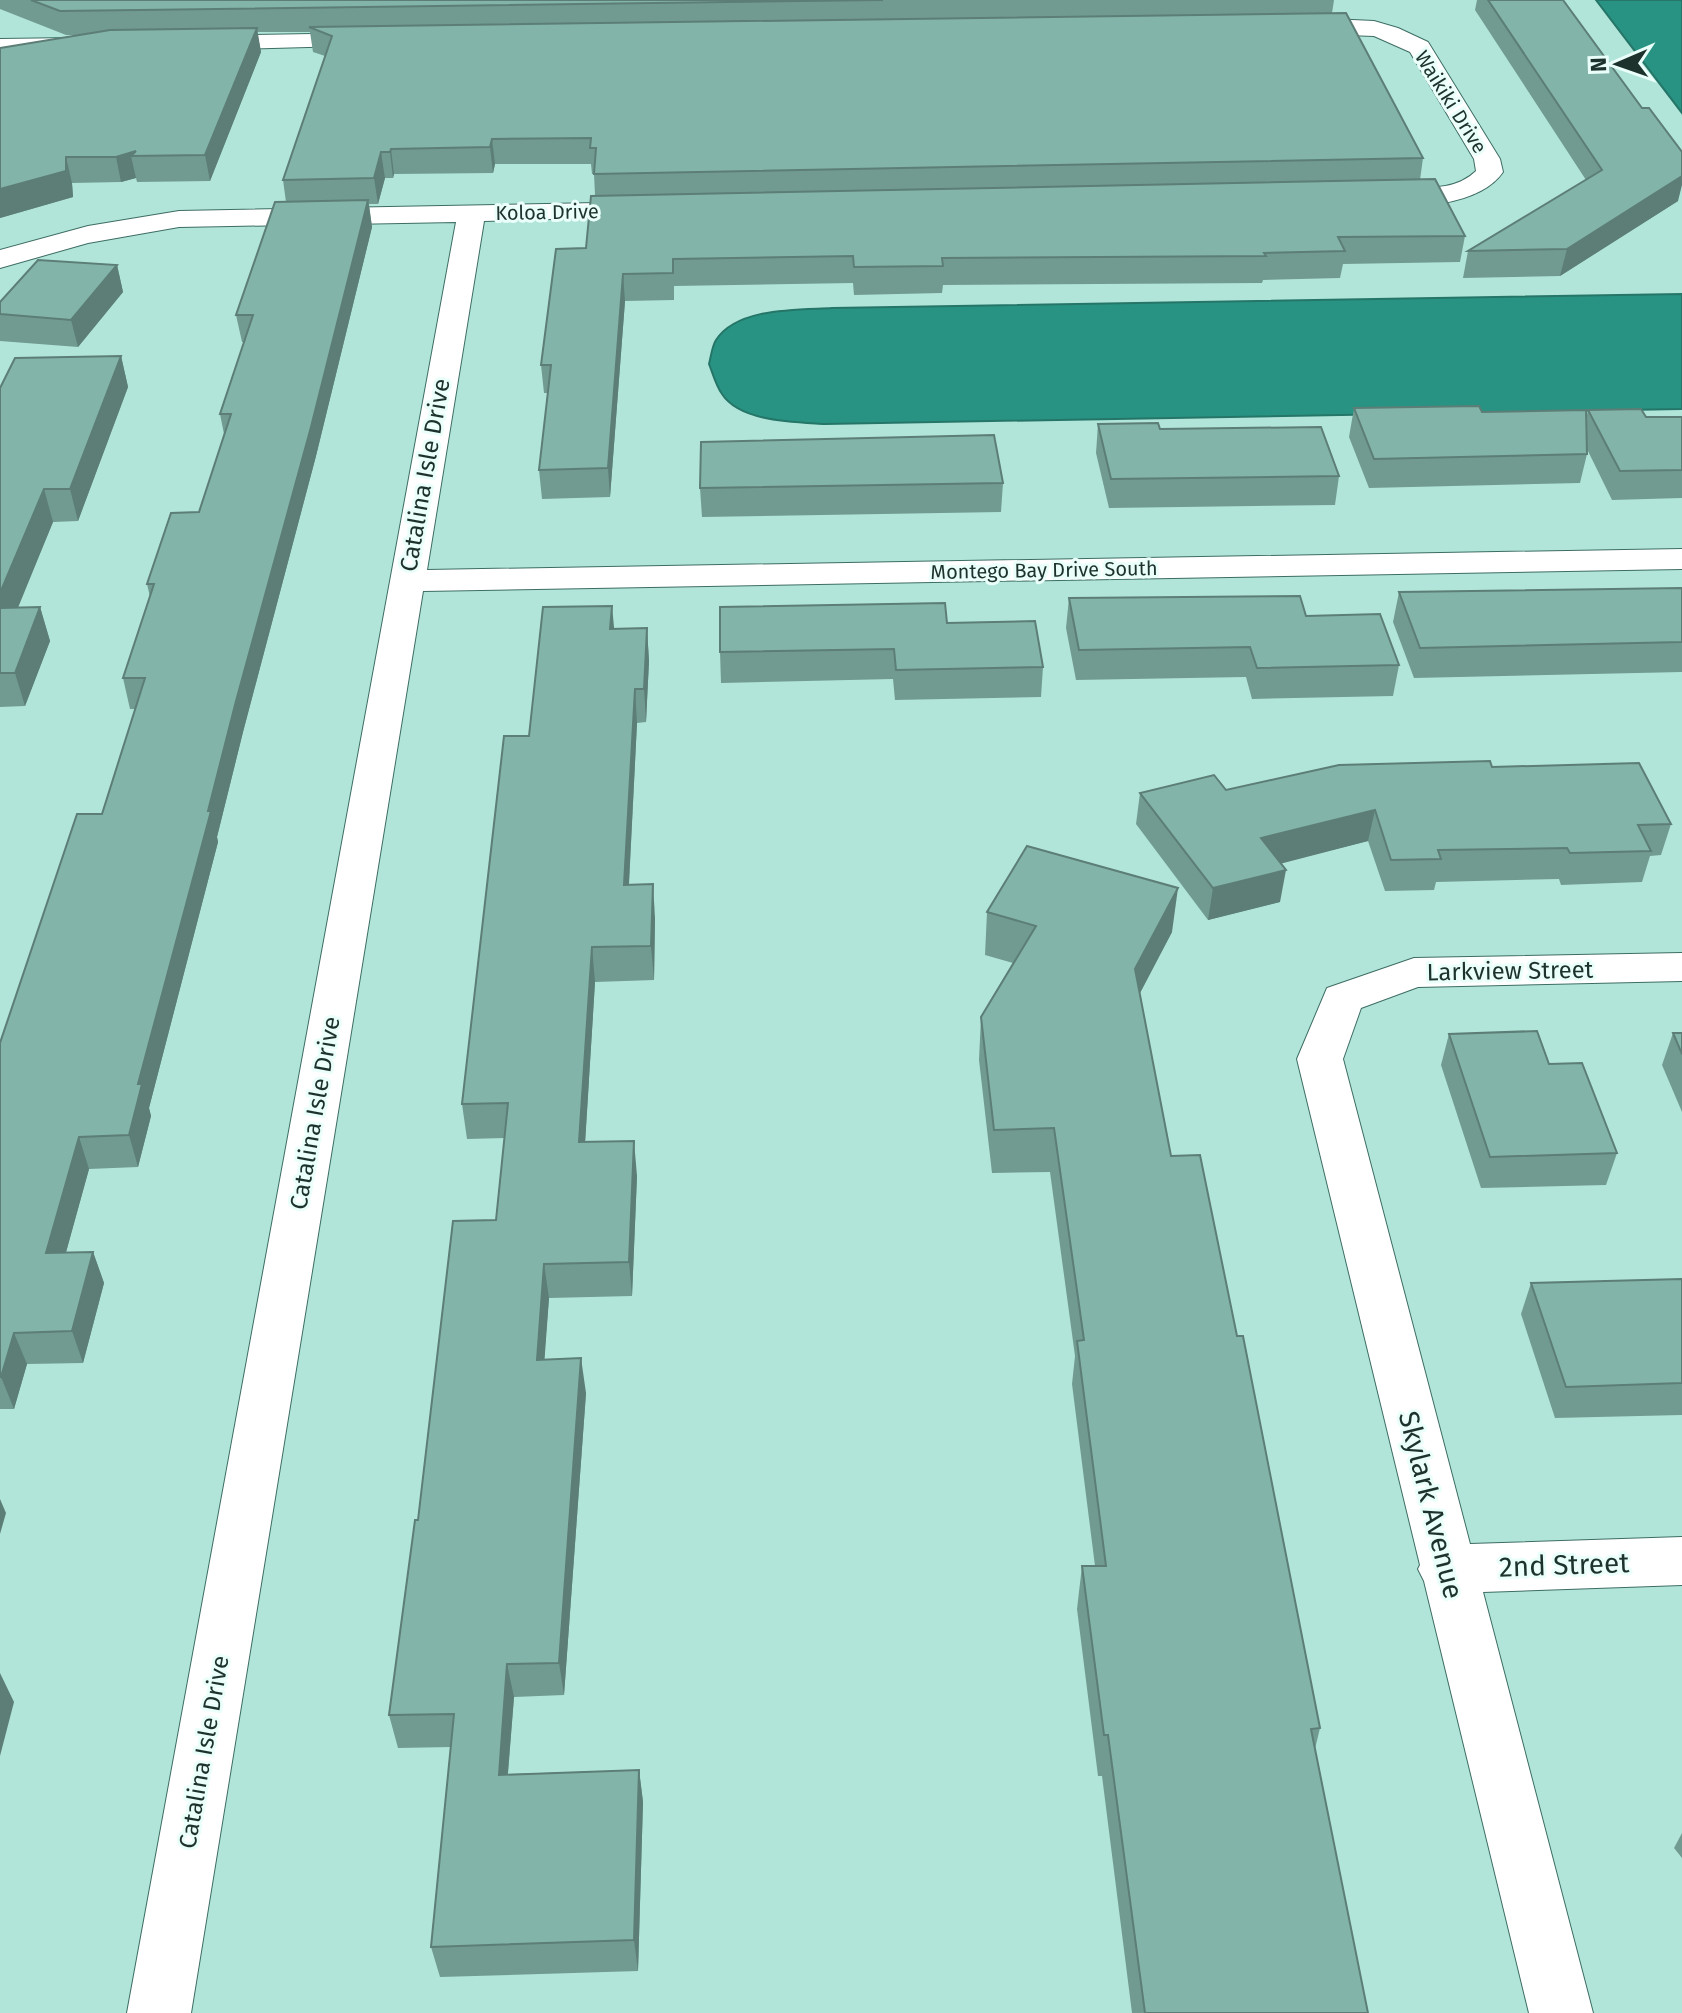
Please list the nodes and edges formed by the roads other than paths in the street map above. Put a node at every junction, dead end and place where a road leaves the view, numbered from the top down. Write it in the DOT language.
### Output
graph roads {
  1 [pos="1277,26"];
  2 [pos="399,40"];
  3 [pos="176,43"];
  4 [pos="96,44"];
  5 [pos="0,46"];
  6 [pos="1359,197"];
  7 [pos="677,210"];
  8 [pos="471,214"];
  9 [pos="0,259"];
  10 [pos="1682,559"];
  11 [pos="407,581"];
  12 [pos="1682,967"];
  13 [pos="1343,999"];
  14 [pos="1682,1561"];
  15 [pos="1446,1569"];
  16 [pos="159,2013"];
  17 [pos="1561,2013"];
  1 -- 6 [label="street, Waikiki Drive"];
  2 -- 3 [label="street"];
  4 -- 5 [label="street"];
  7 -- 8 [label="street, Koloa Drive"];
  8 -- 9 [label="street, Koloa Drive"];
  8 -- 11 [label="street, Catalina Isle Drive"];
  10 -- 11 [label="street, Montego Bay Drive South"];
  11 -- 16 [label="street, Catalina Isle Drive"];
  12 -- 13 [label="street, Larkview Street"];
  13 -- 15 [label="street, Skylark Avenue"];
  14 -- 15 [label="street, 2nd Street"];
  15 -- 17 [label="street, Skylark Avenue"];
}
